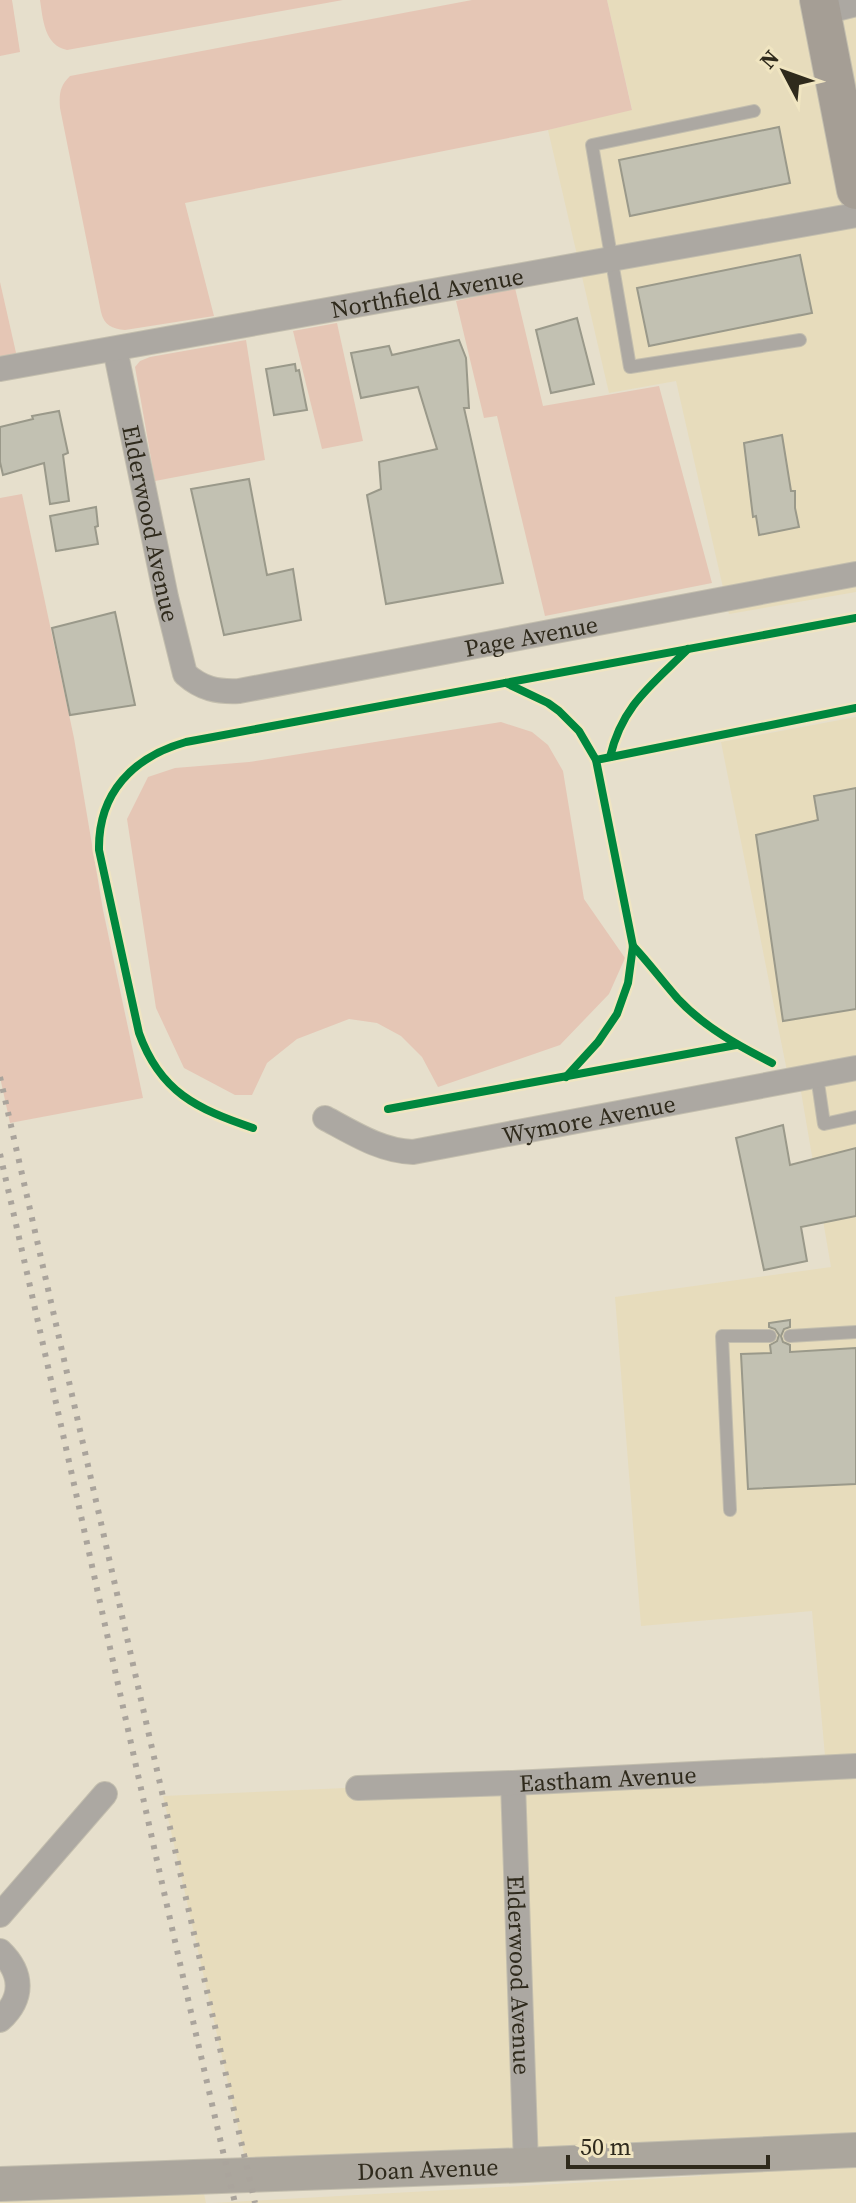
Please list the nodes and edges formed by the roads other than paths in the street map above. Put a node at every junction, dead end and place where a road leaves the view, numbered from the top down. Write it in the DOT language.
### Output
graph roads {
  1 [pos="832,6"];
  2 [pos="754,111"];
  3 [pos="856,190"];
  4 [pos="856,215"];
  5 [pos="611,259"];
  6 [pos="800,340"];
  7 [pos="115,349"];
  8 [pos="0,369"];
  9 [pos="856,574"];
  10 [pos="204,688"];
  11 [pos="856,1068"];
  12 [pos="817,1076"];
  13 [pos="856,1117"];
  14 [pos="325,1118"];
  15 [pos="856,1332"];
  16 [pos="770,1336"];
  17 [pos="790,1336"];
  18 [pos="730,1510"];
  19 [pos="856,1766"];
  20 [pos="513,1783"];
  21 [pos="358,1788"];
  22 [pos="105,1794"];
  23 [pos="0,1915"];
  24 [pos="0,1951"];
  25 [pos="0,2020"];
  26 [pos="856,2150"];
  27 [pos="526,2165"];
  28 [pos="0,2184"];
  1 -- 3 [label="main road"];
  2 -- 5 [label="lane"];
  4 -- 5 [label="street, Northfield Avenue"];
  5 -- 6 [label="lane"];
  5 -- 7 [label="street, Northfield Avenue"];
  7 -- 8 [label="street, Northfield Avenue"];
  7 -- 10 [label="street, Elderwood Avenue"];
  9 -- 10 [label="street, Page Avenue"];
  11 -- 12 [label="street, Wymore Avenue"];
  12 -- 13 [label="lane"];
  12 -- 14 [label="street, Wymore Avenue"];
  15 -- 17 [label="lane"];
  16 -- 18 [label="lane"];
  19 -- 20 [label="street, Eastham Avenue"];
  20 -- 21 [label="street, Eastham Avenue"];
  20 -- 27 [label="street, Elderwood Avenue"];
  22 -- 23 [label="street"];
  24 -- 25 [label="street"];
  26 -- 27 [label="street, Doan Avenue"];
  27 -- 28 [label="street, Doan Avenue"];
}
